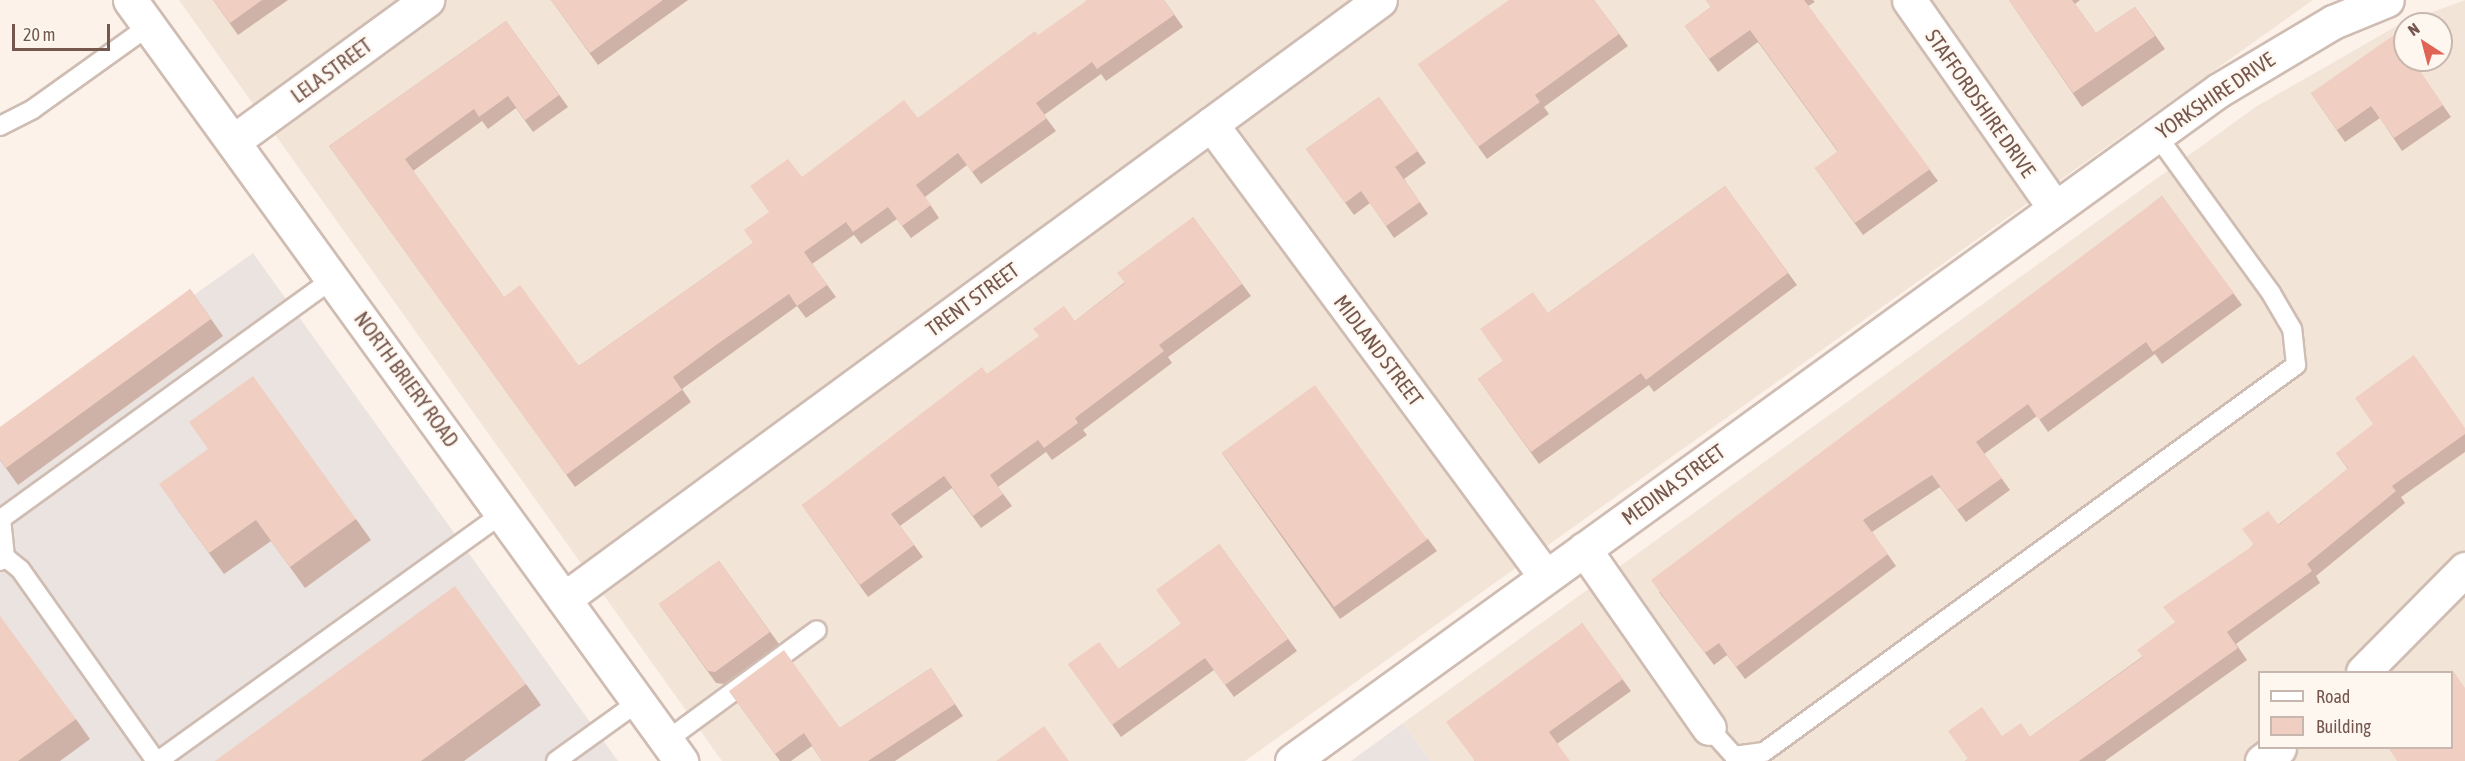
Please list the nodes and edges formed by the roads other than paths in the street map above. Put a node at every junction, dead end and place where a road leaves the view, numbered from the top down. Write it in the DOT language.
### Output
graph roads {
  1 [pos="130,0"];
  2 [pos="427,0"];
  3 [pos="1380,0"];
  4 [pos="1909,0"];
  5 [pos="2386,0"];
  6 [pos="149,26"];
  7 [pos="1211,124"];
  8 [pos="0,126"];
  9 [pos="2156,134"];
  10 [pos="235,140"];
  11 [pos="2054,207"];
  12 [pos="334,278"];
  13 [pos="503,513"];
  14 [pos="1584,549"];
  15 [pos="3,559"];
  16 [pos="2465,569"];
  17 [pos="1546,577"];
  18 [pos="564,599"];
  19 [pos="817,630"];
  20 [pos="2364,671"];
  21 [pos="638,702"];
  22 [pos="1708,728"];
  23 [pos="2277,749"];
  24 [pos="673,751"];
  25 [pos="157,761"];
  26 [pos="556,761"];
  27 [pos="1292,761"];
  28 [pos="2262,761"];
  1 -- 6 [label="street, NORTH BRIERY ROAD"];
  2 -- 10 [label="street, LELA STREET"];
  3 -- 7 [label="street, TRENT STREET"];
  4 -- 11 [label="street, STAFFORDSHIRE DRIVE"];
  5 -- 9 [label="street, YORKSHIRE DRIVE"];
  6 -- 8 [label="lane"];
  6 -- 10 [label="street, NORTH BRIERY ROAD"];
  7 -- 17 [label="street, MIDLAND STREET"];
  7 -- 18 [label="street, TRENT STREET"];
  9 -- 11 [label="street, YORKSHIRE DRIVE"];
  9 -- 22 [label="lane"];
  10 -- 12 [label="street, NORTH BRIERY ROAD"];
  11 -- 14 [label="street, MEDINA STREET"];
  12 -- 13 [label="street, NORTH BRIERY ROAD"];
  12 -- 15 [label="lane"];
  13 -- 18 [label="street, NORTH BRIERY ROAD"];
  13 -- 25 [label="lane"];
  14 -- 17 [label="street, MEDINA STREET"];
  14 -- 22 [label="street"];
  15 -- 25 [label="lane"];
  16 -- 20 [label="street"];
  17 -- 27 [label="street, MEDINA STREET"];
  18 -- 21 [label="street, NORTH BRIERY ROAD"];
  19 -- 24 [label="lane"];
  21 -- 24 [label="street, NORTH BRIERY ROAD"];
  21 -- 26 [label="lane"];
  23 -- 28 [label="street"];
}
